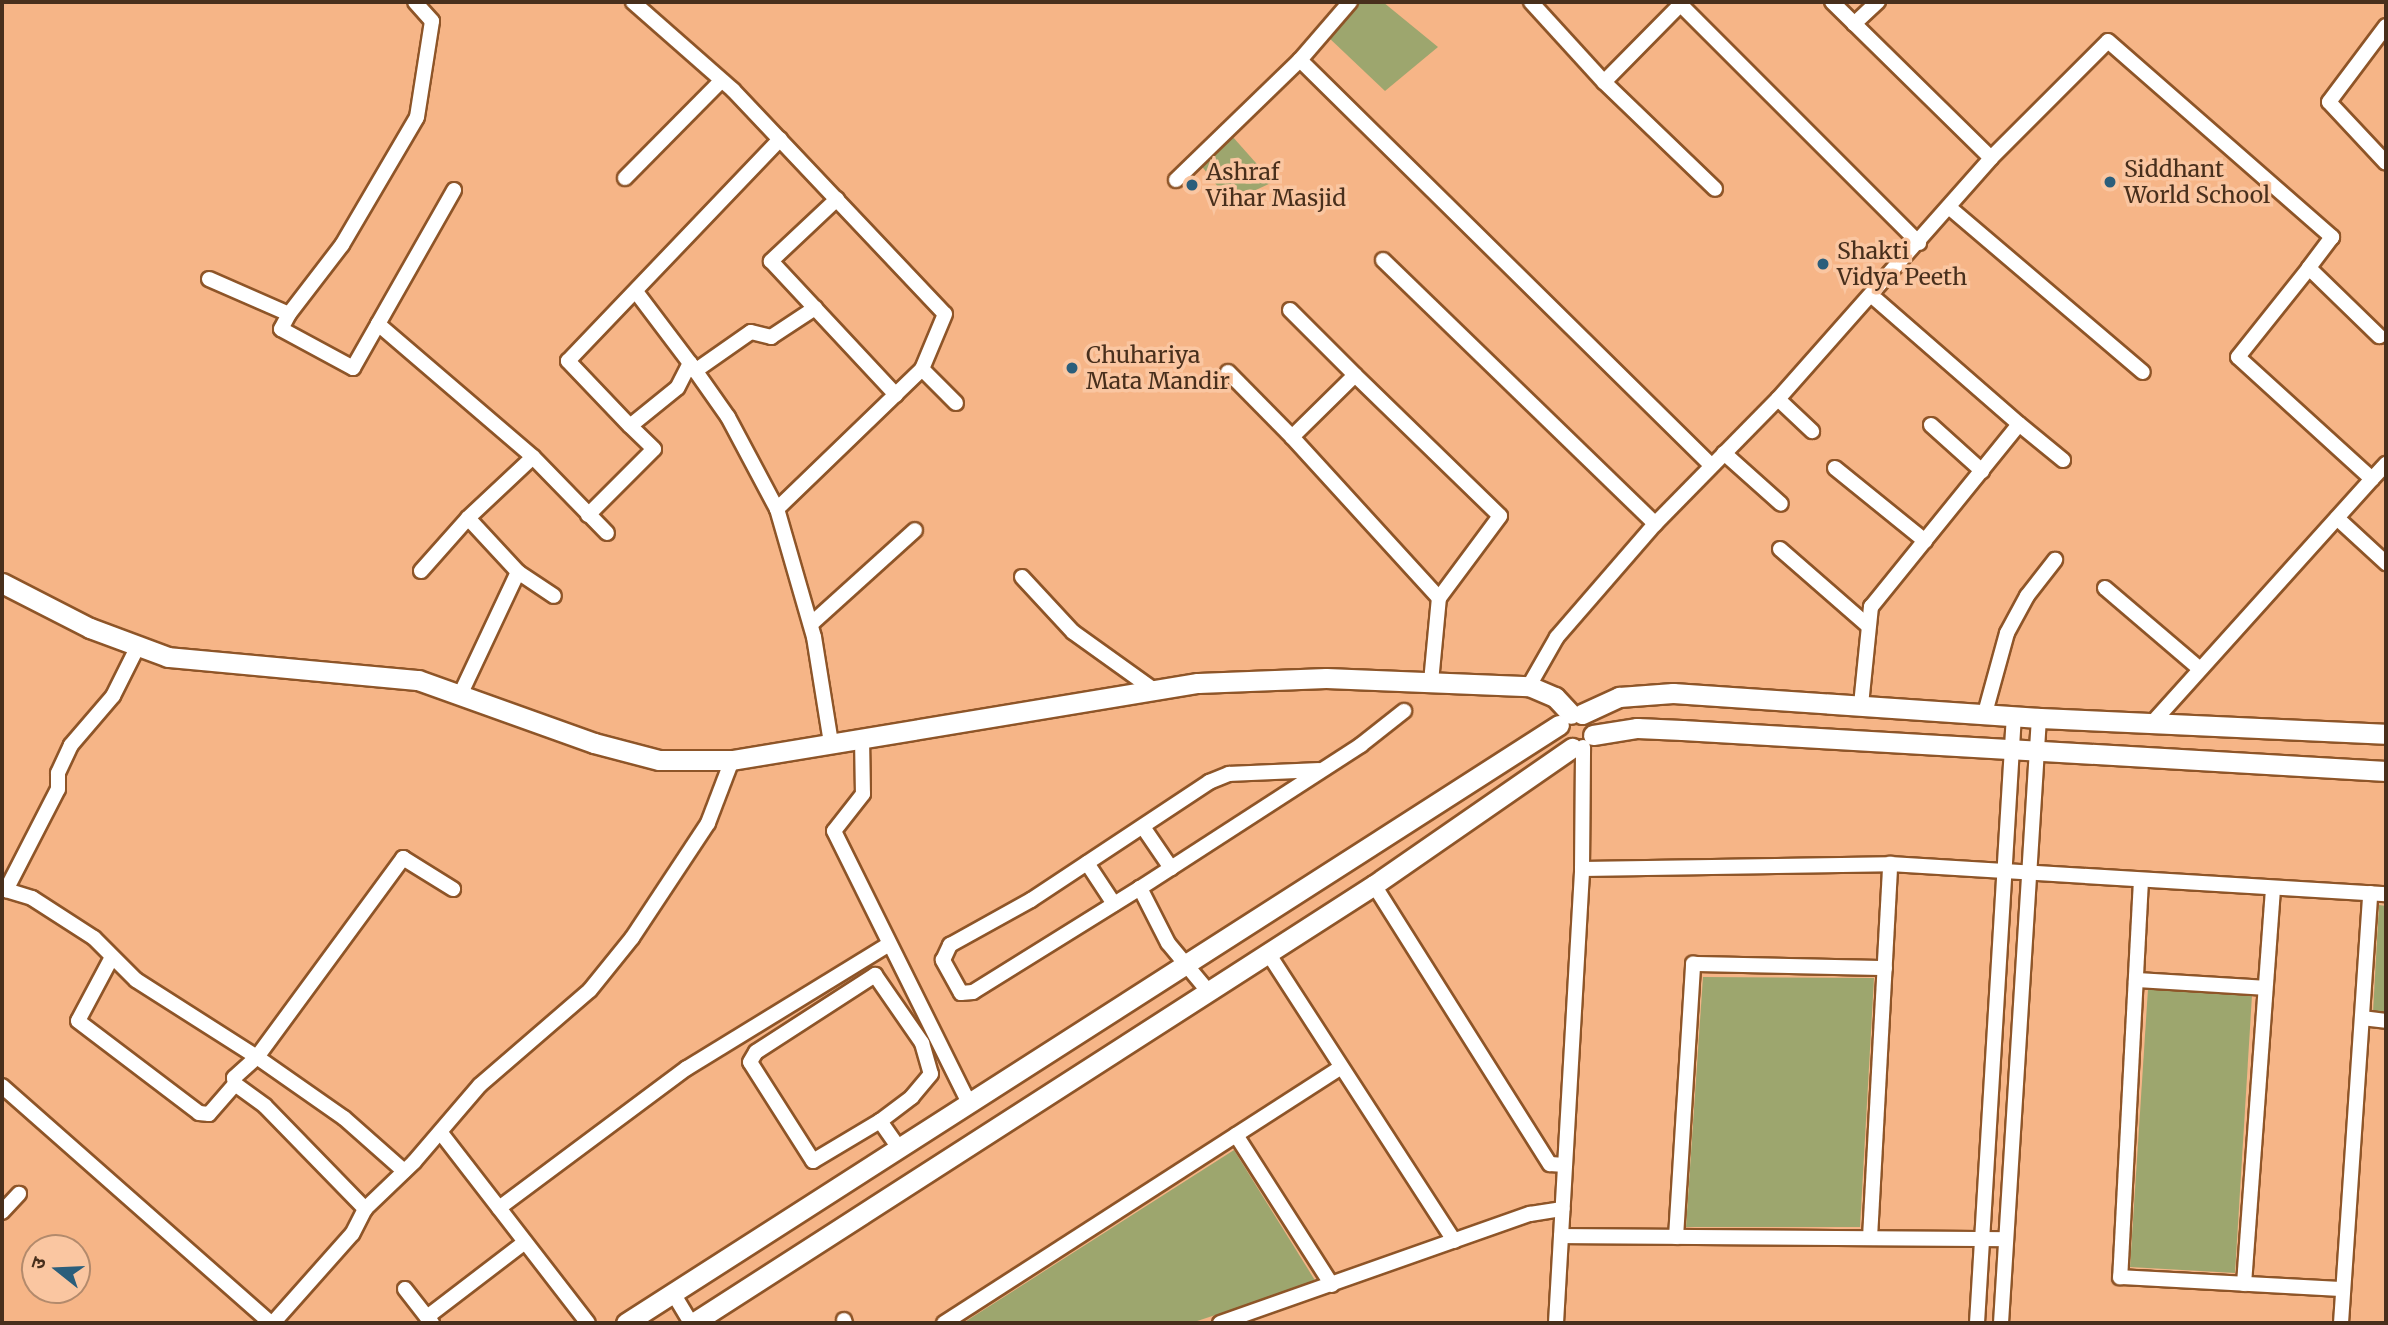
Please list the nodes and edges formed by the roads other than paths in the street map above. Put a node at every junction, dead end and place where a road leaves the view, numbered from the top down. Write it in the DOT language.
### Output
graph roads {
  1 [pos="415,2"];
  2 [pos="633,2"];
  3 [pos="1350,2"];
  4 [pos="1531,2"];
  5 [pos="1832,2"];
  6 [pos="1878,2"];
  7 [pos="1679,4"];
  8 [pos="1854,23"];
  9 [pos="2386,26"];
  10 [pos="1300,60"];
  11 [pos="721,81"];
  12 [pos="1604,82"];
  13 [pos="780,139"];
  14 [pos="1992,158"];
  15 [pos="2386,163"];
  16 [pos="625,178"];
  17 [pos="1176,180"];
  18 [pos="1715,188"];
  19 [pos="454,190"];
  20 [pos="837,199"];
  21 [pos="1950,208"];
  22 [pos="1919,243"];
  23 [pos="1383,260"];
  24 [pos="2309,268"];
  25 [pos="209,279"];
  26 [pos="637,293"];
  27 [pos="1871,295"];
  28 [pos="815,308"];
  29 [pos="1290,310"];
  30 [pos="289,314"];
  31 [pos="379,324"];
  32 [pos="2379,335"];
  33 [pos="692,367"];
  34 [pos="922,369"];
  35 [pos="1228,372"];
  36 [pos="2143,372"];
  37 [pos="1355,375"];
  38 [pos="896,394"];
  39 [pos="1778,398"];
  40 [pos="956,403"];
  41 [pos="2019,424"];
  42 [pos="1931,425"];
  43 [pos="630,426"];
  44 [pos="1812,431"];
  45 [pos="1292,437"];
  46 [pos="1724,453"];
  47 [pos="533,457"];
  48 [pos="2063,460"];
  49 [pos="2386,464"];
  50 [pos="1712,466"];
  51 [pos="1835,468"];
  52 [pos="1982,471"];
  53 [pos="2372,479"];
  54 [pos="1781,504"];
  55 [pos="777,509"];
  56 [pos="588,515"];
  57 [pos="468,518"];
  58 [pos="2337,518"];
  59 [pos="1655,524"];
  60 [pos="915,530"];
  61 [pos="607,533"];
  62 [pos="1925,541"];
  63 [pos="1780,549"];
  64 [pos="2055,560"];
  65 [pos="2386,563"];
  66 [pos="421,571"];
  67 [pos="518,572"];
  68 [pos="1022,577"];
  69 [pos="2,583"];
  70 [pos="2105,588"];
  71 [pos="554,596"];
  72 [pos="1439,598"];
  73 [pos="811,624"];
  74 [pos="1867,625"];
  75 [pos="138,646"];
  76 [pos="2200,669"];
  77 [pos="1431,682"];
  78 [pos="1529,686"];
  79 [pos="1154,690"];
  80 [pos="460,695"];
  81 [pos="1861,705"];
  82 [pos="1404,711"];
  83 [pos="1985,713"];
  84 [pos="2014,715"];
  85 [pos="1571,718"];
  86 [pos="2039,718"];
  87 [pos="2154,721"];
  88 [pos="2386,734"];
  89 [pos="862,738"];
  90 [pos="831,743"];
  91 [pos="1583,743"];
  92 [pos="2010,749"];
  93 [pos="2035,751"];
  94 [pos="732,760"];
  95 [pos="1319,770"];
  96 [pos="2386,771"];
  97 [pos="1143,827"];
  98 [pos="1087,863"];
  99 [pos="1890,864"];
  100 [pos="1171,868"];
  101 [pos="1581,869"];
  102 [pos="2003,871"];
  103 [pos="2027,873"];
  104 [pos="2141,880"];
  105 [pos="1374,885"];
  106 [pos="1140,888"];
  107 [pos="453,889"];
  108 [pos="2273,889"];
  109 [pos="2370,893"];
  110 [pos="4,894"];
  111 [pos="2386,894"];
  112 [pos="1114,904"];
  113 [pos="889,944"];
  114 [pos="1268,953"];
  115 [pos="113,957"];
  116 [pos="1182,957"];
  117 [pos="1885,968"];
  118 [pos="2136,980"];
  119 [pos="2265,988"];
  120 [pos="1208,991"];
  121 [pos="2362,1018"];
  122 [pos="2386,1021"];
  123 [pos="257,1057"];
  124 [pos="1341,1067"];
  125 [pos="235,1084"];
  126 [pos="2,1086"];
  127 [pos="969,1103"];
  128 [pos="880,1121"];
  129 [pos="441,1133"];
  130 [pos="1236,1135"];
  131 [pos="899,1148"];
  132 [pos="1565,1165"];
  133 [pos="404,1171"];
  134 [pos="19,1194"];
  135 [pos="499,1208"];
  136 [pos="365,1209"];
  137 [pos="1563,1209"];
  138 [pos="2,1212"];
  139 [pos="1561,1236"];
  140 [pos="1676,1237"];
  141 [pos="1870,1238"];
  142 [pos="1982,1238"];
  143 [pos="2006,1238"];
  144 [pos="1454,1241"];
  145 [pos="525,1242"];
  146 [pos="1332,1284"];
  147 [pos="2244,1284"];
  148 [pos="405,1289"];
  149 [pos="2343,1289"];
  150 [pos="673,1293"];
  151 [pos="430,1320"];
  152 [pos="272,1323"];
  153 [pos="587,1323"];
  154 [pos="626,1323"];
  155 [pos="692,1323"];
  156 [pos="944,1323"];
  157 [pos="1220,1323"];
  158 [pos="1556,1323"];
  159 [pos="1977,1323"];
  160 [pos="2001,1323"];
  161 [pos="2341,1323"];
  1 -- 30 [label="street"];
  2 -- 11 [label="street"];
  3 -- 10 [label="street"];
  4 -- 12 [label="street"];
  5 -- 8 [label="street"];
  6 -- 8 [label="street"];
  7 -- 12 [label="street"];
  7 -- 22 [label="street"];
  8 -- 14 [label="street"];
  9 -- 15 [label="street"];
  10 -- 17 [label="street"];
  10 -- 50 [label="street"];
  11 -- 13 [label="street"];
  11 -- 16 [label="street"];
  12 -- 18 [label="street"];
  13 -- 20 [label="street"];
  13 -- 26 [label="street"];
  14 -- 21 [label="street"];
  14 -- 24 [label="street"];
  19 -- 31 [label="street"];
  20 -- 28 [label="street"];
  20 -- 34 [label="street"];
  21 -- 22 [label="street"];
  21 -- 36 [label="street"];
  22 -- 27 [label="street"];
  23 -- 59 [label="street"];
  24 -- 32 [label="street"];
  24 -- 53 [label="street"];
  25 -- 30 [label="street"];
  26 -- 33 [label="street"];
  26 -- 43 [label="street"];
  27 -- 39 [label="street"];
  27 -- 41 [label="street"];
  28 -- 33 [label="street"];
  28 -- 38 [label="street"];
  29 -- 37 [label="street"];
  30 -- 31 [label="street"];
  31 -- 47 [label="street"];
  33 -- 43 [label="street"];
  33 -- 55 [label="street"];
  34 -- 38 [label="street"];
  34 -- 40 [label="street"];
  35 -- 45 [label="street"];
  37 -- 45 [label="street"];
  37 -- 72 [label="street"];
  38 -- 55 [label="street"];
  39 -- 44 [label="street"];
  39 -- 46 [label="street"];
  41 -- 48 [label="street"];
  41 -- 52 [label="street"];
  42 -- 52 [label="street"];
  43 -- 56 [label="street"];
  45 -- 72 [label="street"];
  46 -- 50 [label="street"];
  46 -- 54 [label="street"];
  47 -- 56 [label="street"];
  47 -- 57 [label="street"];
  49 -- 53 [label="street"];
  50 -- 59 [label="street"];
  51 -- 62 [label="street"];
  52 -- 62 [label="street"];
  53 -- 58 [label="street"];
  55 -- 73 [label="street"];
  56 -- 61 [label="street"];
  57 -- 66 [label="street"];
  57 -- 67 [label="street"];
  58 -- 65 [label="street"];
  58 -- 76 [label="street"];
  59 -- 78 [label="street"];
  60 -- 73 [label="street"];
  62 -- 74 [label="street"];
  63 -- 74 [label="street"];
  64 -- 83 [label="street"];
  67 -- 71 [label="street"];
  67 -- 80 [label="street"];
  68 -- 79 [label="street"];
  69 -- 75 [label="street"];
  70 -- 76 [label="street"];
  72 -- 77 [label="street"];
  73 -- 90 [label="street"];
  74 -- 81 [label="street"];
  75 -- 80 [label="street"];
  75 -- 110 [label="street"];
  76 -- 87 [label="street"];
  77 -- 78 [label="street"];
  77 -- 79 [label="street"];
  78 -- 85 [label="street"];
  79 -- 89 [label="street"];
  80 -- 94 [label="street"];
  81 -- 83 [label="street"];
  81 -- 85 [label="street"];
  82 -- 95 [label="street"];
  83 -- 84 [label="street"];
  84 -- 86 [label="street"];
  84 -- 92 [label="street"];
  85 -- 91 [label="street"];
  85 -- 91 [label="street"];
  85 -- 116 [label="street"];
  86 -- 87 [label="street"];
  86 -- 93 [label="street"];
  87 -- 88 [label="street"];
  89 -- 90 [label="street"];
  89 -- 113 [label="street"];
  90 -- 94 [label="street"];
  91 -- 92 [label="street"];
  91 -- 101 [label="street"];
  91 -- 105 [label="street"];
  92 -- 93 [label="street"];
  92 -- 102 [label="street"];
  93 -- 96 [label="street"];
  93 -- 103 [label="street"];
  94 -- 129 [label="street"];
  95 -- 97 [label="street"];
  95 -- 100 [label="street"];
  97 -- 98 [label="street"];
  97 -- 100 [label="street"];
  98 -- 112 [label="street"];
  98 -- 112 [label="street"];
  99 -- 101 [label="street"];
  99 -- 102 [label="street"];
  99 -- 117 [label="street"];
  100 -- 106 [label="street"];
  101 -- 132 [label="street"];
  102 -- 103 [label="street"];
  102 -- 142 [label="street"];
  103 -- 104 [label="street"];
  103 -- 143 [label="street"];
  104 -- 108 [label="street"];
  104 -- 118 [label="street"];
  105 -- 114 [label="street"];
  105 -- 132 [label="street"];
  106 -- 112 [label="street"];
  106 -- 116 [label="street"];
  107 -- 123 [label="street"];
  108 -- 109 [label="street"];
  108 -- 119 [label="street"];
  109 -- 111 [label="street"];
  109 -- 121 [label="street"];
  110 -- 115 [label="street"];
  113 -- 127 [label="street"];
  113 -- 135 [label="street"];
  114 -- 120 [label="street"];
  114 -- 124 [label="street"];
  115 -- 123 [label="street"];
  115 -- 125 [label="street"];
  116 -- 120 [label="street"];
  116 -- 127 [label="street"];
  117 -- 140 [label="street"];
  117 -- 141 [label="street"];
  118 -- 119 [label="street"];
  118 -- 147 [label="street"];
  119 -- 147 [label="street"];
  120 -- 155 [label="street"];
  121 -- 122 [label="street"];
  121 -- 149 [label="street"];
  123 -- 125 [label="street"];
  123 -- 133 [label="street"];
  124 -- 130 [label="street"];
  124 -- 144 [label="street"];
  125 -- 136 [label="street"];
  126 -- 152 [label="street"];
  127 -- 131 [label="street"];
  128 -- 128 [label="street"];
  128 -- 131 [label="street"];
  129 -- 133 [label="street"];
  129 -- 135 [label="street"];
  130 -- 146 [label="street"];
  130 -- 156 [label="street"];
  131 -- 150 [label="street"];
  132 -- 137 [label="street"];
  133 -- 136 [label="street"];
  134 -- 138 [label="street"];
  135 -- 145 [label="street"];
  136 -- 152 [label="street"];
  137 -- 139 [label="street"];
  137 -- 144 [label="street"];
  139 -- 140 [label="street"];
  139 -- 158 [label="street"];
  140 -- 141 [label="street"];
  141 -- 142 [label="street"];
  142 -- 143 [label="street"];
  142 -- 159 [label="street"];
  143 -- 160 [label="street"];
  144 -- 146 [label="street"];
  145 -- 151 [label="street"];
  145 -- 153 [label="street"];
  146 -- 157 [label="street"];
  147 -- 149 [label="street"];
  148 -- 151 [label="street"];
  149 -- 161 [label="street"];
  150 -- 154 [label="street"];
  150 -- 155 [label="street"];
}
